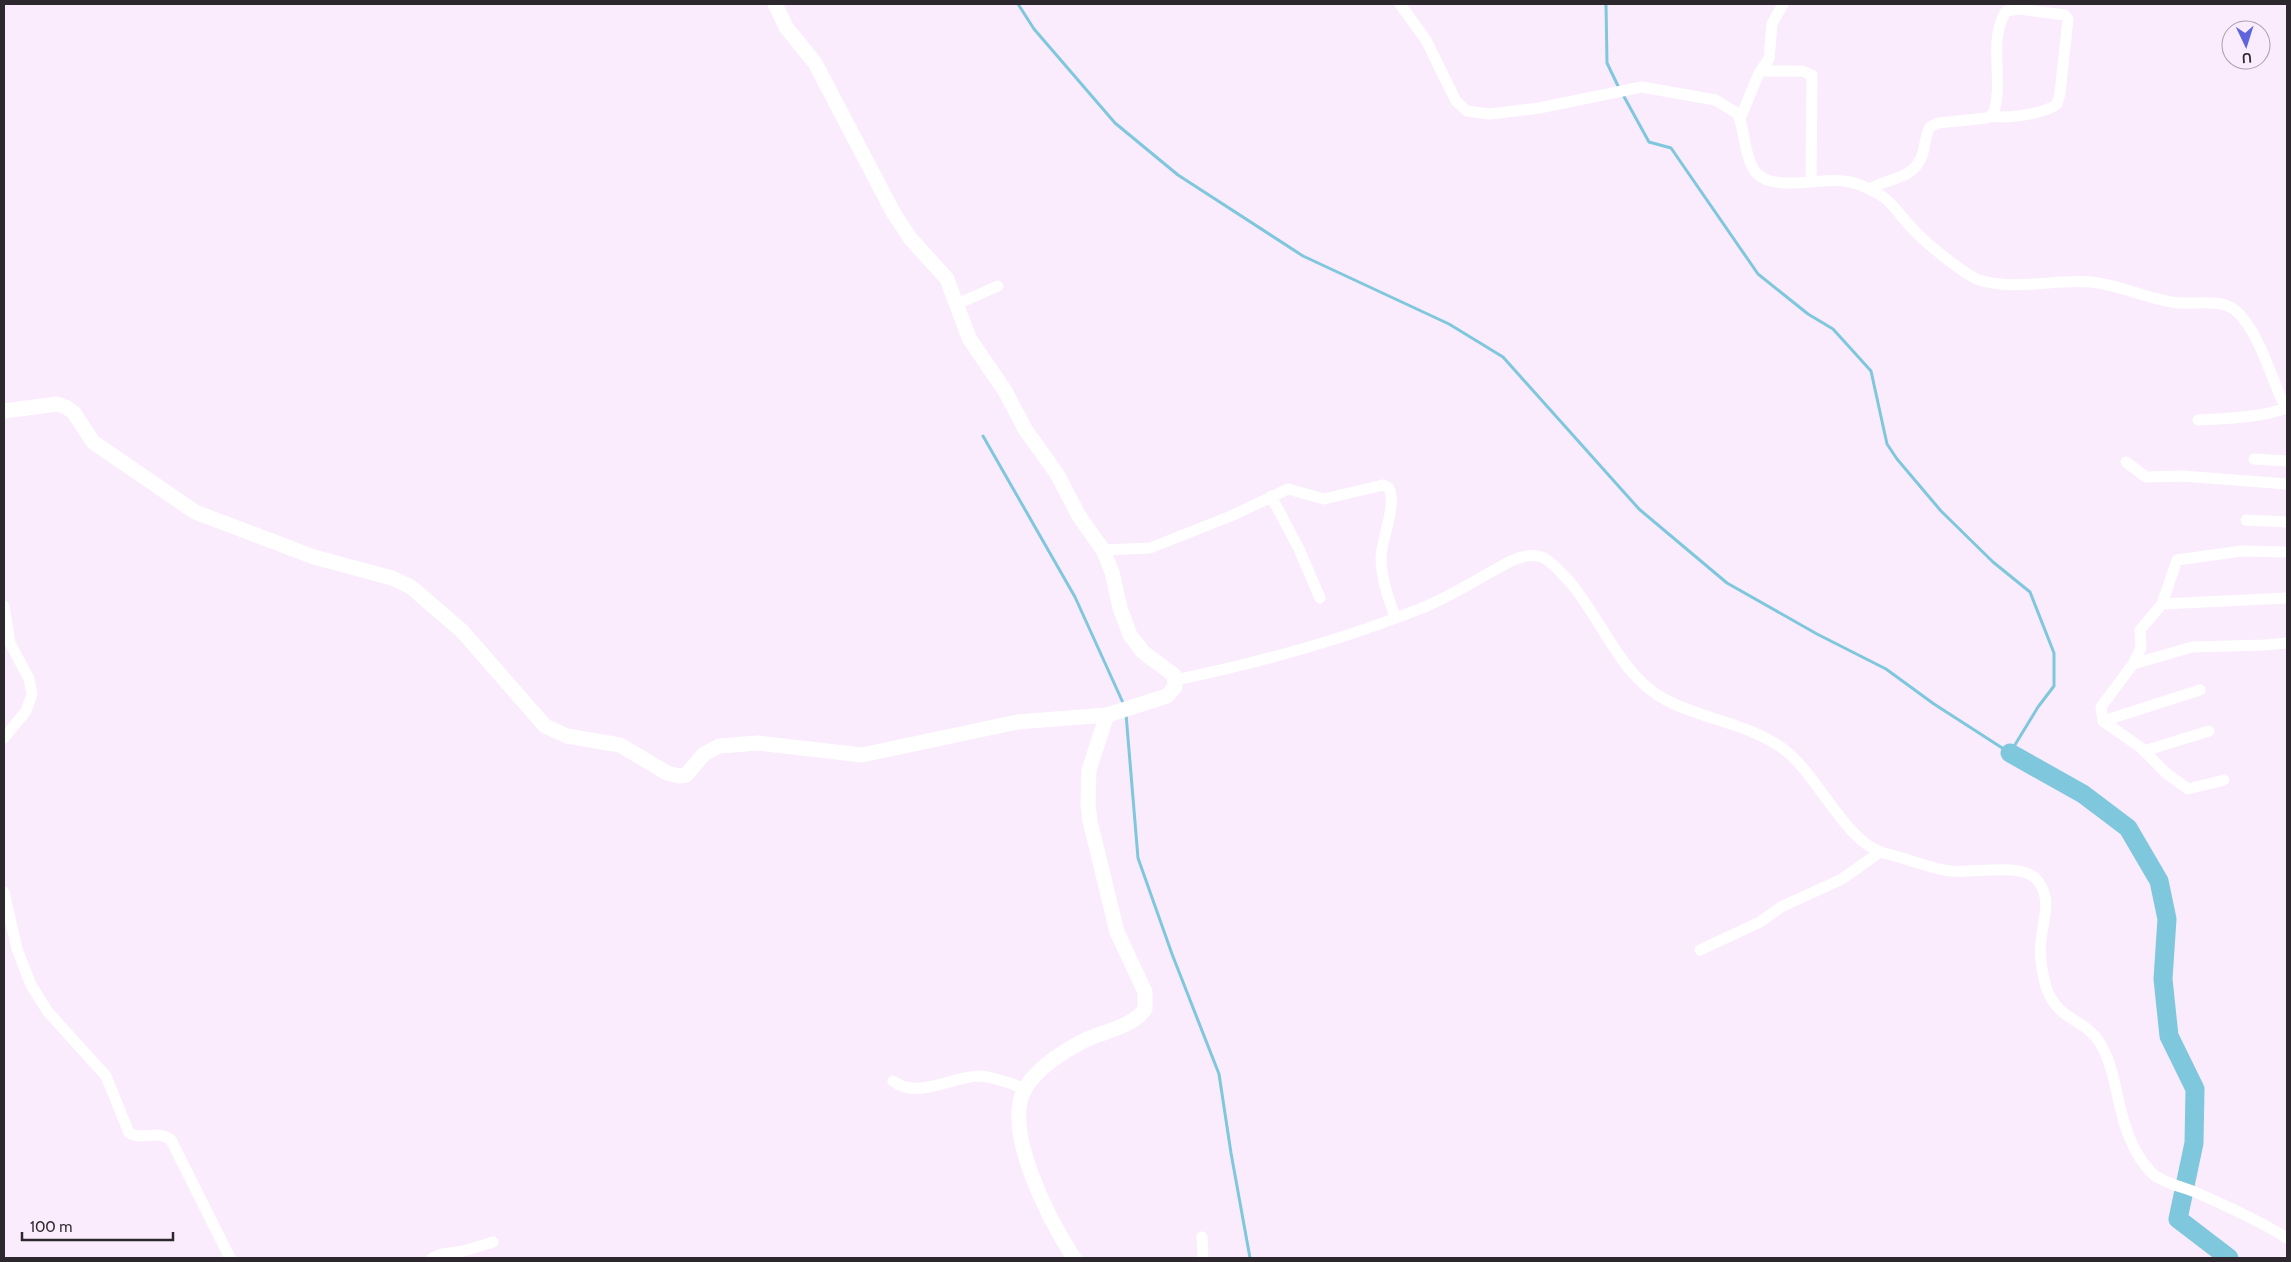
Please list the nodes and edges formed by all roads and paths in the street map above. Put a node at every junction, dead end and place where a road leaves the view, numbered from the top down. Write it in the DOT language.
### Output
graph roads {
  1 [pos="776,4"];
  2 [pos="1400,4"];
  3 [pos="1783,4"];
  4 [pos="1761,71"];
  5 [pos="1991,116"];
  6 [pos="1740,119"];
  7 [pos="1811,181"];
  8 [pos="1870,189"];
  9 [pos="998,286"];
  10 [pos="957,304"];
  11 [pos="2287,406"];
  12 [pos="4,411"];
  13 [pos="2198,420"];
  14 [pos="2254,458"];
  15 [pos="2287,460"];
  16 [pos="2126,462"];
  17 [pos="2287,484"];
  18 [pos="1271,496"];
  19 [pos="2246,520"];
  20 [pos="2287,522"];
  21 [pos="1104,550"];
  22 [pos="2287,552"];
  23 [pos="1320,598"];
  24 [pos="2287,598"];
  25 [pos="2162,604"];
  26 [pos="4,606"];
  27 [pos="1396,618"];
  28 [pos="2287,643"];
  29 [pos="2133,664"];
  30 [pos="1175,680"];
  31 [pos="2200,690"];
  32 [pos="1119,711"];
  33 [pos="2103,721"];
  34 [pos="2209,731"];
  35 [pos="4,738"];
  36 [pos="2144,751"];
  37 [pos="2224,780"];
  38 [pos="1880,852"];
  39 [pos="4,892"];
  40 [pos="1700,950"];
  41 [pos="893,1082"];
  42 [pos="1025,1088"];
  43 [pos="1202,1237"];
  44 [pos="2287,1238"];
  45 [pos="493,1242"];
  46 [pos="457,1255"];
  47 [pos="230,1258"];
  48 [pos="432,1258"];
  49 [pos="1074,1258"];
  50 [pos="1203,1258"];
  1 -- 10 [label="street"];
  2 -- 6 [label="street"];
  3 -- 4 [label="street"];
  4 -- 6 [label="street"];
  4 -- 7 [label="street"];
  5 -- 5 [label="street"];
  5 -- 8 [label="street"];
  6 -- 7 [label="street"];
  7 -- 8 [label="street"];
  8 -- 11 [label="street"];
  9 -- 10 [label="street"];
  10 -- 21 [label="street"];
  11 -- 13 [label="street"];
  12 -- 32 [label="street"];
  14 -- 15 [label="street"];
  16 -- 17 [label="street"];
  18 -- 21 [label="street"];
  18 -- 23 [label="street"];
  18 -- 27 [label="street"];
  19 -- 20 [label="street"];
  21 -- 30 [label="street"];
  22 -- 25 [label="street"];
  24 -- 25 [label="street"];
  25 -- 29 [label="street"];
  26 -- 35 [label="street"];
  27 -- 30 [label="street"];
  27 -- 38 [label="street"];
  28 -- 29 [label="street"];
  29 -- 33 [label="street"];
  30 -- 32 [label="street"];
  31 -- 33 [label="street"];
  32 -- 42 [label="street"];
  33 -- 36 [label="street"];
  34 -- 36 [label="street"];
  36 -- 37 [label="street"];
  38 -- 40 [label="street"];
  38 -- 44 [label="street"];
  39 -- 47 [label="street"];
  41 -- 42 [label="street"];
  42 -- 49 [label="street"];
  43 -- 50 [label="street"];
  45 -- 46 [label="street"];
  46 -- 48 [label="street"];
}
